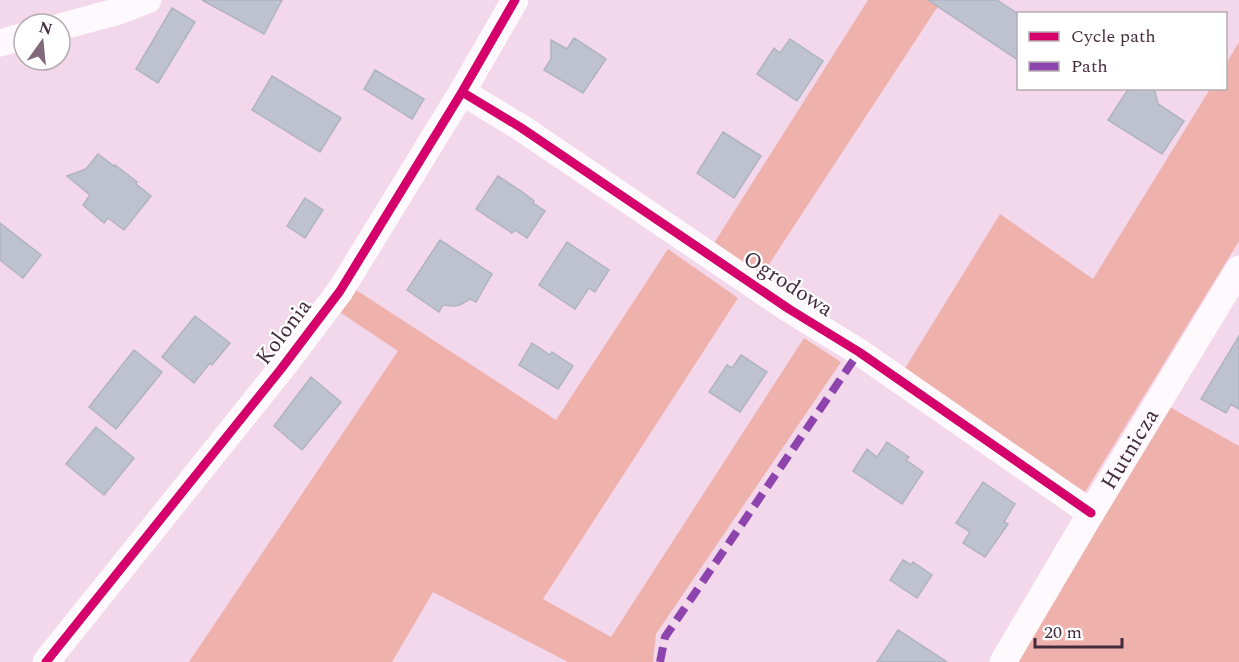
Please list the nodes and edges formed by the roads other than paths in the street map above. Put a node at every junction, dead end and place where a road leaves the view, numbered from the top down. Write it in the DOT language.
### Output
graph roads {
  1 [pos="148,0"];
  2 [pos="515,0"];
  3 [pos="72,24"];
  4 [pos="462,92"];
  5 [pos="1239,269"];
  6 [pos="1091,513"];
  7 [pos="46,662"];
  8 [pos="1003,662"];
  1 -- 3 [label="street"];
  2 -- 4 [label="street, Kolonia"];
  4 -- 6 [label="street, Ogrodowa"];
  4 -- 7 [label="street, Kolonia"];
  5 -- 6 [label="street, Hutnicza"];
  6 -- 8 [label="street, Hutnicza"];
}
